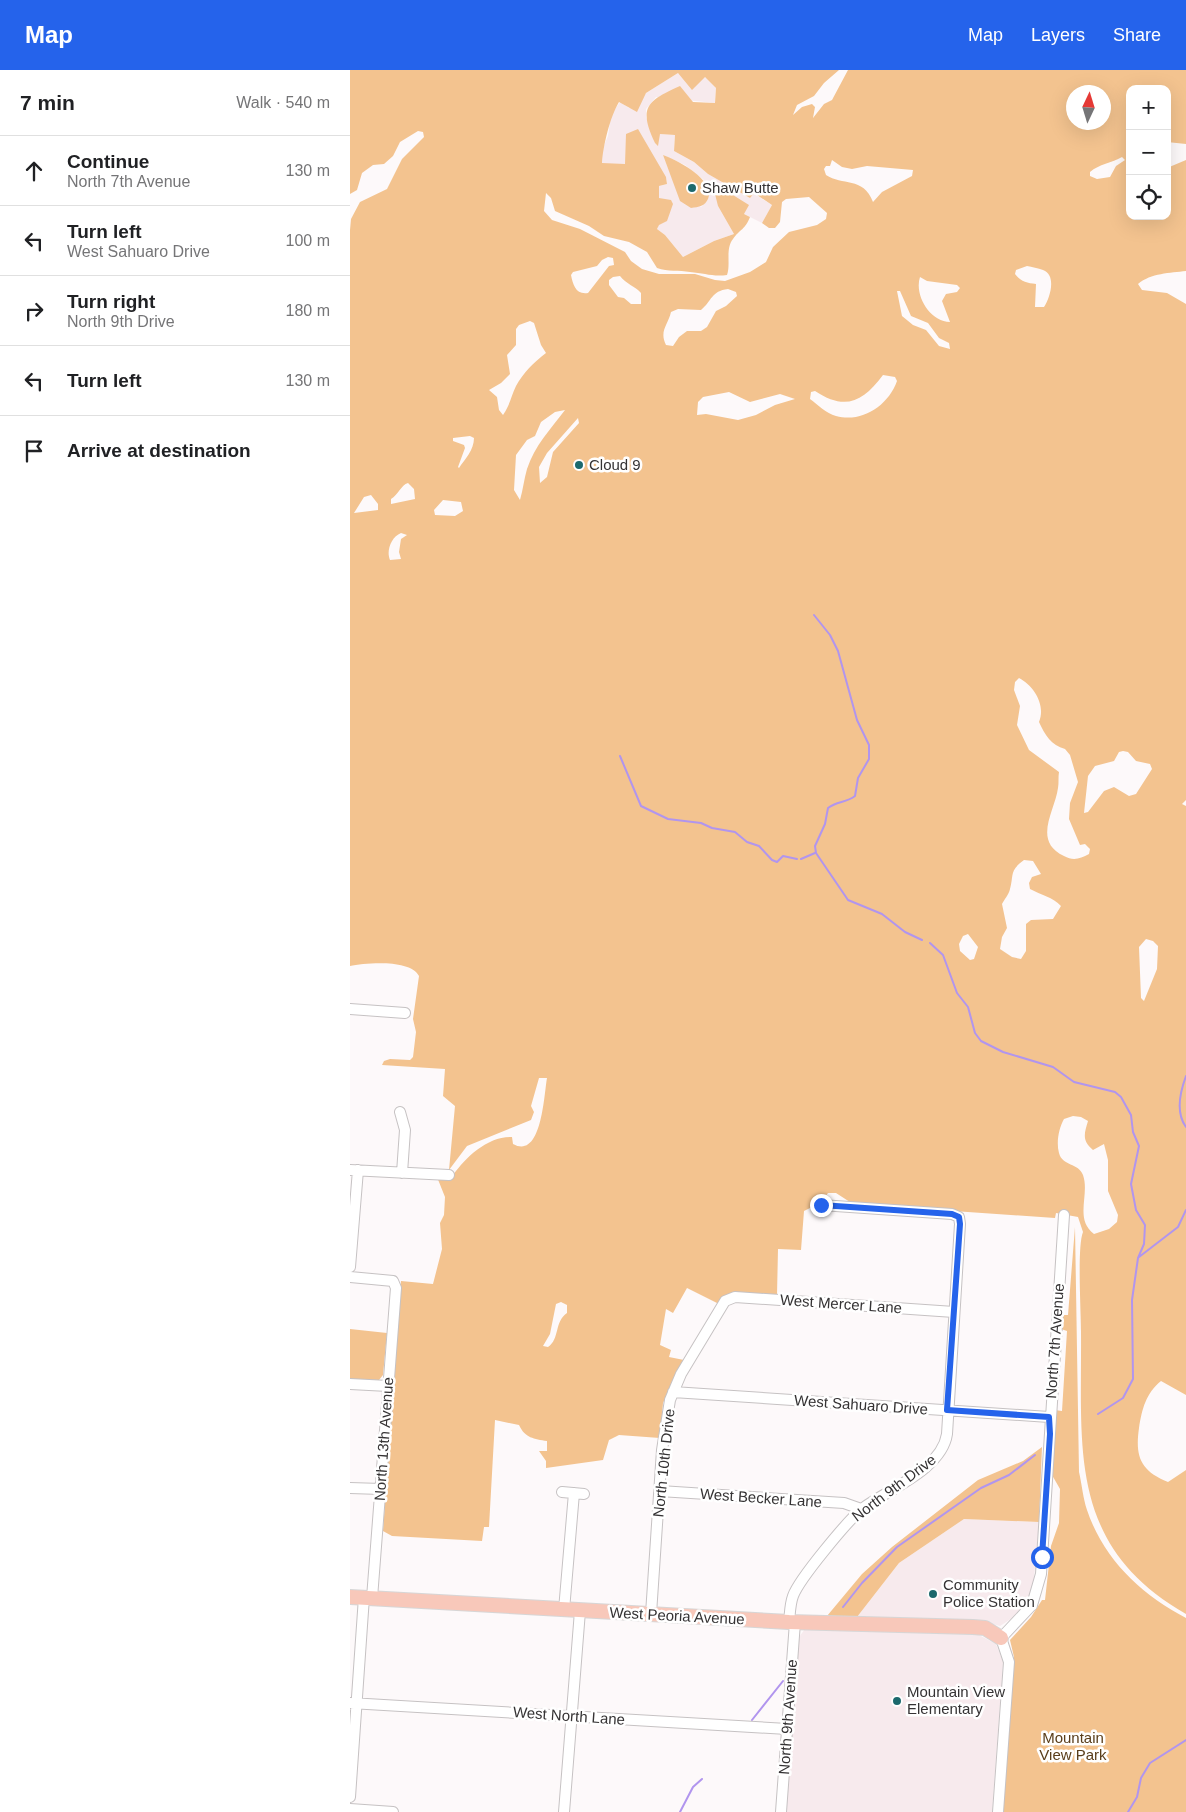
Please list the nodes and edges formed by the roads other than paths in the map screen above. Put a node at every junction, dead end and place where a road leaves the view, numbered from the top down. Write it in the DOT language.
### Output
graph roads {
  1 [pos="350,1009"];
  2 [pos="405,1012"];
  3 [pos="400,1112"];
  4 [pos="354,1170"];
  5 [pos="402,1173"];
  6 [pos="449,1175"];
  7 [pos="821,1205"];
  8 [pos="1064,1215"];
  9 [pos="350,1267"];
  10 [pos="350,1277"];
  11 [pos="728,1298"];
  12 [pos="954,1312"];
  13 [pos="350,1384"];
  14 [pos="388,1386"];
  15 [pos="673,1392"];
  16 [pos="947,1410"];
  17 [pos="1049,1417"];
  18 [pos="350,1488"];
  19 [pos="381,1489"];
  20 [pos="660,1491"];
  21 [pos="562,1492"];
  22 [pos="861,1510"];
  23 [pos="362,1597"];
  24 [pos="564,1610"];
  25 [pos="580,1610"];
  26 [pos="651,1614"];
  27 [pos="792,1622"];
  28 [pos="1001,1638"];
  29 [pos="353,1704"];
  30 [pos="571,1716"];
  31 [pos="787,1729"];
  32 [pos="350,1797"];
  33 [pos="350,1809"];
  34 [pos="394,1812"];
  35 [pos="564,1812"];
  36 [pos="781,1812"];
  37 [pos="998,1812"];
  1 -- 2 [label="street"];
  3 -- 5 [label="street"];
  4 -- 5 [label="street"];
  4 -- 9 [label="street"];
  5 -- 6 [label="street"];
  7 -- 12 [label="street, North 9th Drive"];
  8 -- 17 [label="street, North 7th Avenue"];
  10 -- 14 [label="street, North 13th Avenue"];
  11 -- 12 [label="street, West Mercer Lane"];
  11 -- 15 [label="street, North 10th Drive"];
  12 -- 16 [label="street, North 9th Drive"];
  13 -- 14 [label="street"];
  14 -- 19 [label="street, North 13th Avenue"];
  15 -- 16 [label="street, West Sahuaro Drive"];
  15 -- 20 [label="street, North 10th Drive"];
  16 -- 17 [label="street, West Sahuaro Drive"];
  16 -- 22 [label="street, North 9th Drive"];
  17 -- 28 [label="street, North 7th Avenue"];
  18 -- 19 [label="street"];
  19 -- 23 [label="street, North 13th Avenue"];
  20 -- 22 [label="street, West Becker Lane"];
  20 -- 26 [label="street, North 10th Drive"];
  21 -- 24 [label="street"];
  22 -- 27 [label="street, North 9th Drive"];
  23 -- 24 [label="main road, West Peoria Avenue"];
  23 -- 29 [label="street, North 13th Avenue"];
  24 -- 25 [label="main road, West Peoria Avenue"];
  25 -- 26 [label="main road, West Peoria Avenue"];
  25 -- 30 [label="street"];
  26 -- 27 [label="main road, West Peoria Avenue"];
  27 -- 28 [label="main road, West Peoria Avenue"];
  27 -- 31 [label="street, North 9th Avenue"];
  28 -- 37 [label="street"];
  29 -- 30 [label="street, West North Lane"];
  29 -- 32 [label="street, North 13th Avenue"];
  30 -- 31 [label="street, West North Lane"];
  30 -- 35 [label="street"];
  31 -- 36 [label="street, North 9th Avenue"];
  33 -- 34 [label="street"];
}
